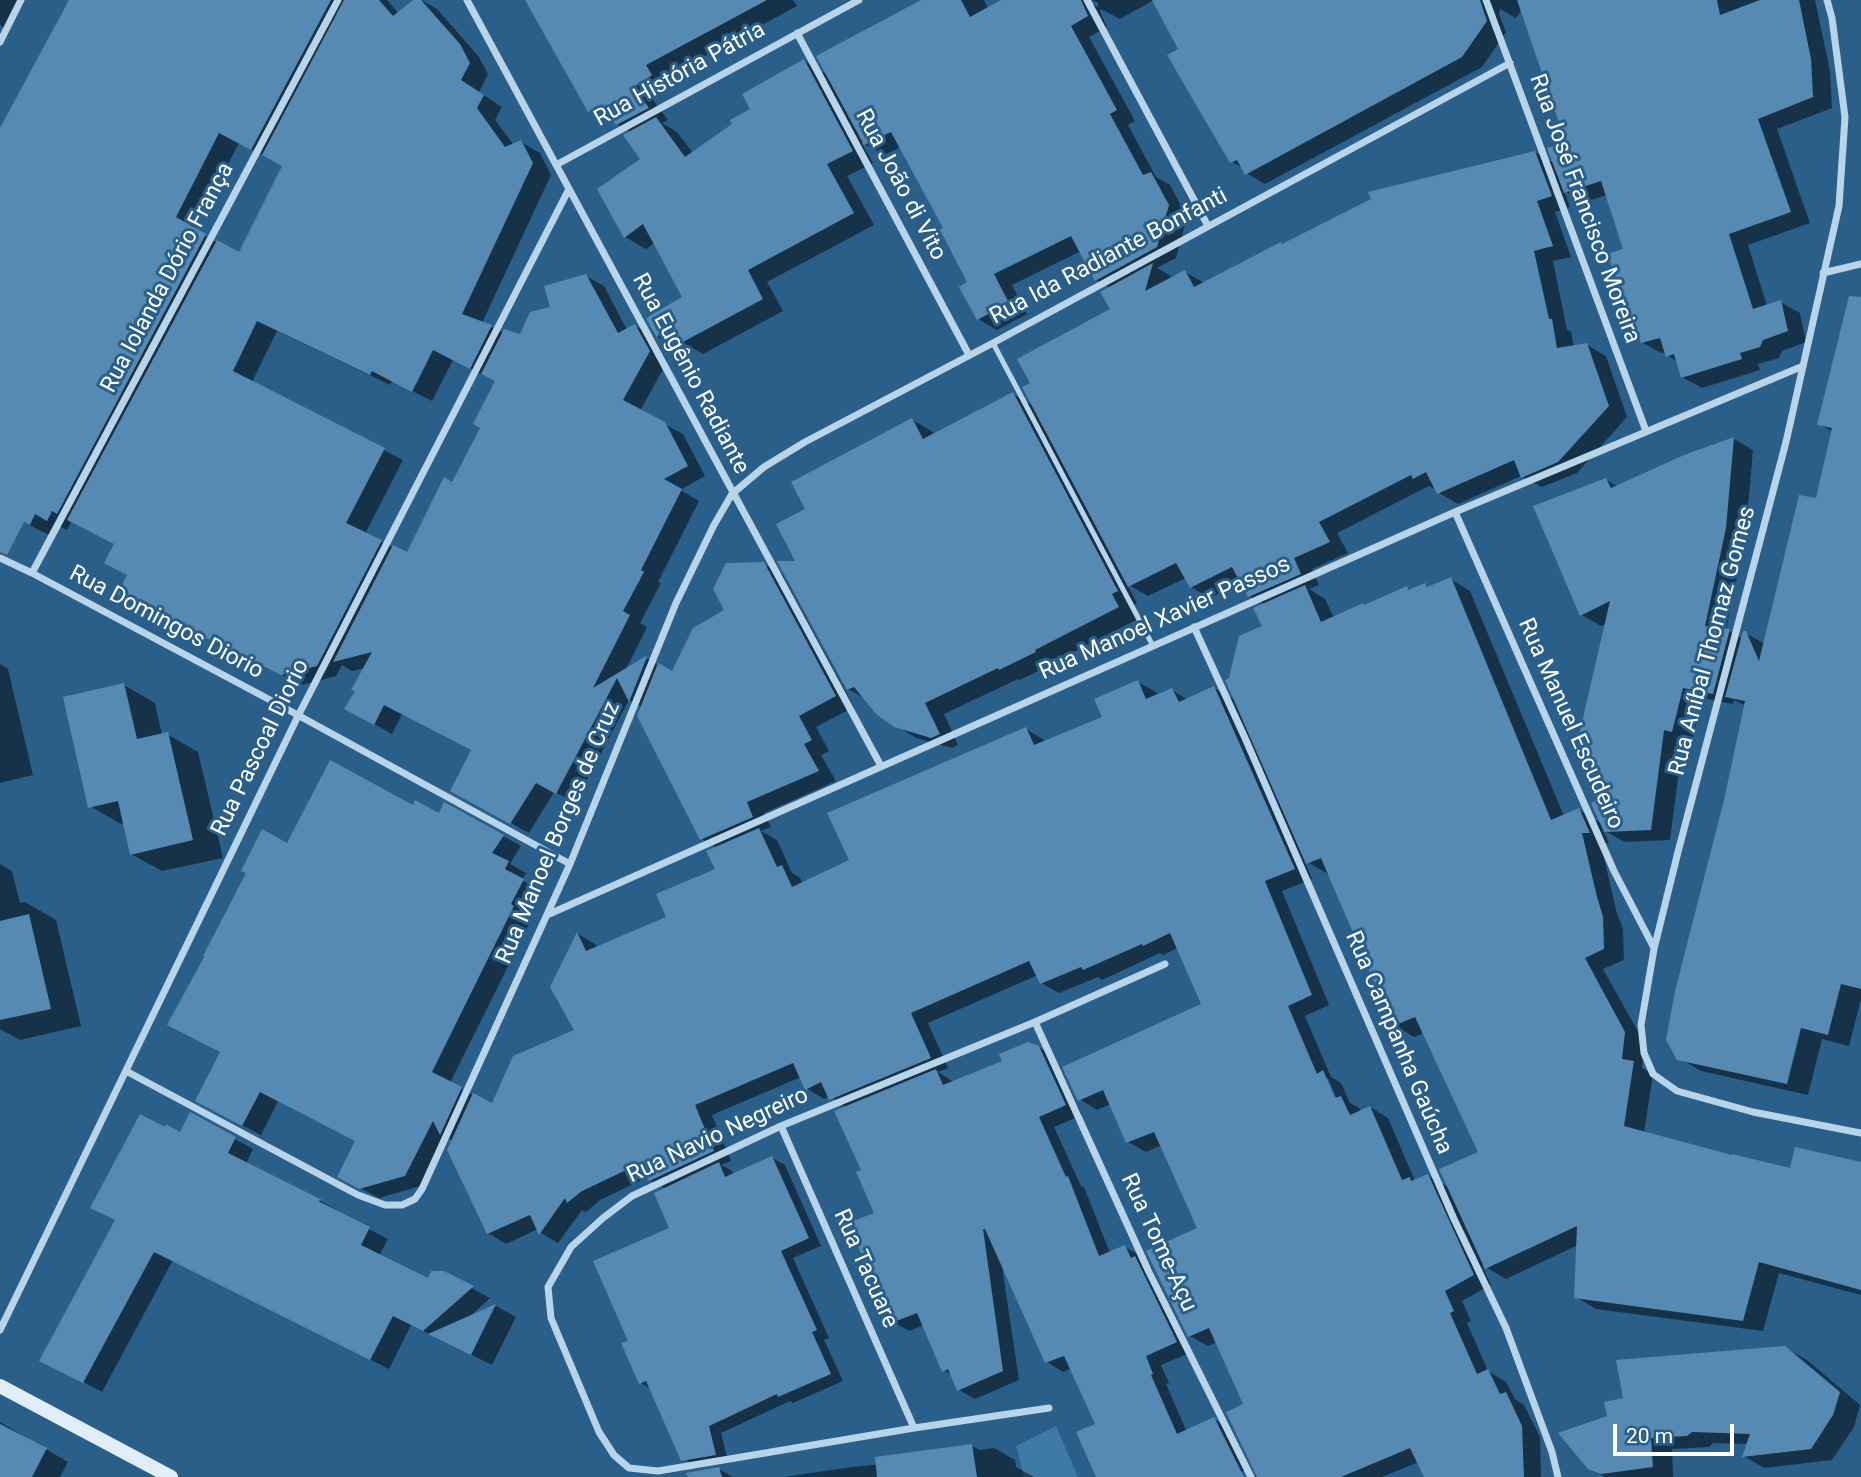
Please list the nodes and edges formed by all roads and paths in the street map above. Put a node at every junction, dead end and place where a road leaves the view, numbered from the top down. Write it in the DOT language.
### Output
graph roads {
  1 [pos="21,0"];
  2 [pos="338,0"];
  3 [pos="467,0"];
  4 [pos="859,0"];
  5 [pos="1087,0"];
  6 [pos="1486,0"];
  7 [pos="1826,0"];
  8 [pos="797,33"];
  9 [pos="0,42"];
  10 [pos="1510,63"];
  11 [pos="556,164"];
  12 [pos="569,189"];
  13 [pos="1208,226"];
  14 [pos="1861,264"];
  15 [pos="1823,273"];
  16 [pos="993,342"];
  17 [pos="969,355"];
  18 [pos="1802,366"];
  19 [pos="1646,431"];
  20 [pos="732,494"];
  21 [pos="1455,512"];
  22 [pos="0,558"];
  23 [pos="32,573"];
  24 [pos="1194,627"];
  25 [pos="1153,646"];
  26 [pos="298,716"];
  27 [pos="881,766"];
  28 [pos="570,863"];
  29 [pos="547,915"];
  30 [pos="1654,949"];
  31 [pos="1165,964"];
  32 [pos="1035,1022"];
  33 [pos="126,1071"];
  34 [pos="781,1126"];
  35 [pos="1861,1133"];
  36 [pos="0,1330"];
  37 [pos="0,1386"];
  38 [pos="1049,1408"];
  39 [pos="914,1427"];
  40 [pos="171,1477"];
  41 [pos="1251,1477"];
  42 [pos="1558,1477"];
  1 -- 9 [label="street"];
  2 -- 23 [label="street, Rua Iolanda Dório França"];
  3 -- 11 [label="street, Rua Eugênio Radiante"];
  4 -- 8 [label="street, Rua História Pátria"];
  5 -- 13 [label="street"];
  6 -- 10 [label="street, Rua José Francisco Moreira"];
  7 -- 15 [label="street, Rua Aníbal Thomaz Gomes"];
  8 -- 11 [label="street, Rua História Pátria"];
  8 -- 17 [label="street, Rua João di Vito"];
  10 -- 13 [label="street, Rua Ida Radiante Bonfanti"];
  10 -- 19 [label="street, Rua José Francisco Moreira"];
  11 -- 12 [label="street, Rua Eugênio Radiante"];
  12 -- 20 [label="street, Rua Eugênio Radiante"];
  12 -- 26 [label="street, Rua Pascoal Diorio"];
  13 -- 16 [label="street, Rua Ida Radiante Bonfanti"];
  14 -- 15 [label="street"];
  15 -- 18 [label="street, Rua Aníbal Thomaz Gomes"];
  16 -- 17 [label="street, Rua Ida Radiante Bonfanti"];
  16 -- 25 [label="lane"];
  17 -- 20 [label="street, Rua Ida Radiante Bonfanti"];
  18 -- 19 [label="street, Rua Manoel Xavier Passos"];
  18 -- 30 [label="street, Rua Aníbal Thomaz Gomes"];
  19 -- 21 [label="street, Rua Manoel Xavier Passos"];
  20 -- 27 [label="street, Rua Eugênio Radiante"];
  20 -- 28 [label="street, Rua Manoel Borges de Cruz"];
  21 -- 24 [label="street, Rua Manoel Xavier Passos"];
  21 -- 30 [label="street, Rua Manuel Escudeiro"];
  22 -- 23 [label="street, Rua Domingos Diorio"];
  23 -- 26 [label="street, Rua Domingos Diorio"];
  24 -- 25 [label="street, Rua Manoel Xavier Passos"];
  24 -- 42 [label="street, Rua Campanha Gaúcha"];
  25 -- 27 [label="street, Rua Manoel Xavier Passos"];
  26 -- 28 [label="street, Rua Domingos Diorio"];
  26 -- 33 [label="street, Rua Pascoal Diorio"];
  27 -- 29 [label="street, Rua Manoel Xavier Passos"];
  28 -- 29 [label="street, Rua Manoel Borges de Cruz"];
  29 -- 33 [label="street, Rua Manoel Borges de Cruz"];
  30 -- 35 [label="street, Rua Aníbal Thomaz Gomes"];
  31 -- 32 [label="street, Rua Navio Negreiro"];
  32 -- 34 [label="street, Rua Navio Negreiro"];
  32 -- 41 [label="street, Rua Tome-Açu"];
  33 -- 36 [label="street, Rua Pascoal Diorio"];
  34 -- 39 [label="street, Rua Tacuare"];
  34 -- 39 [label="street, Rua Navio Negreiro"];
  37 -- 40 [label="main road"];
  38 -- 39 [label="street, Rua Navio Negreiro"];
}
